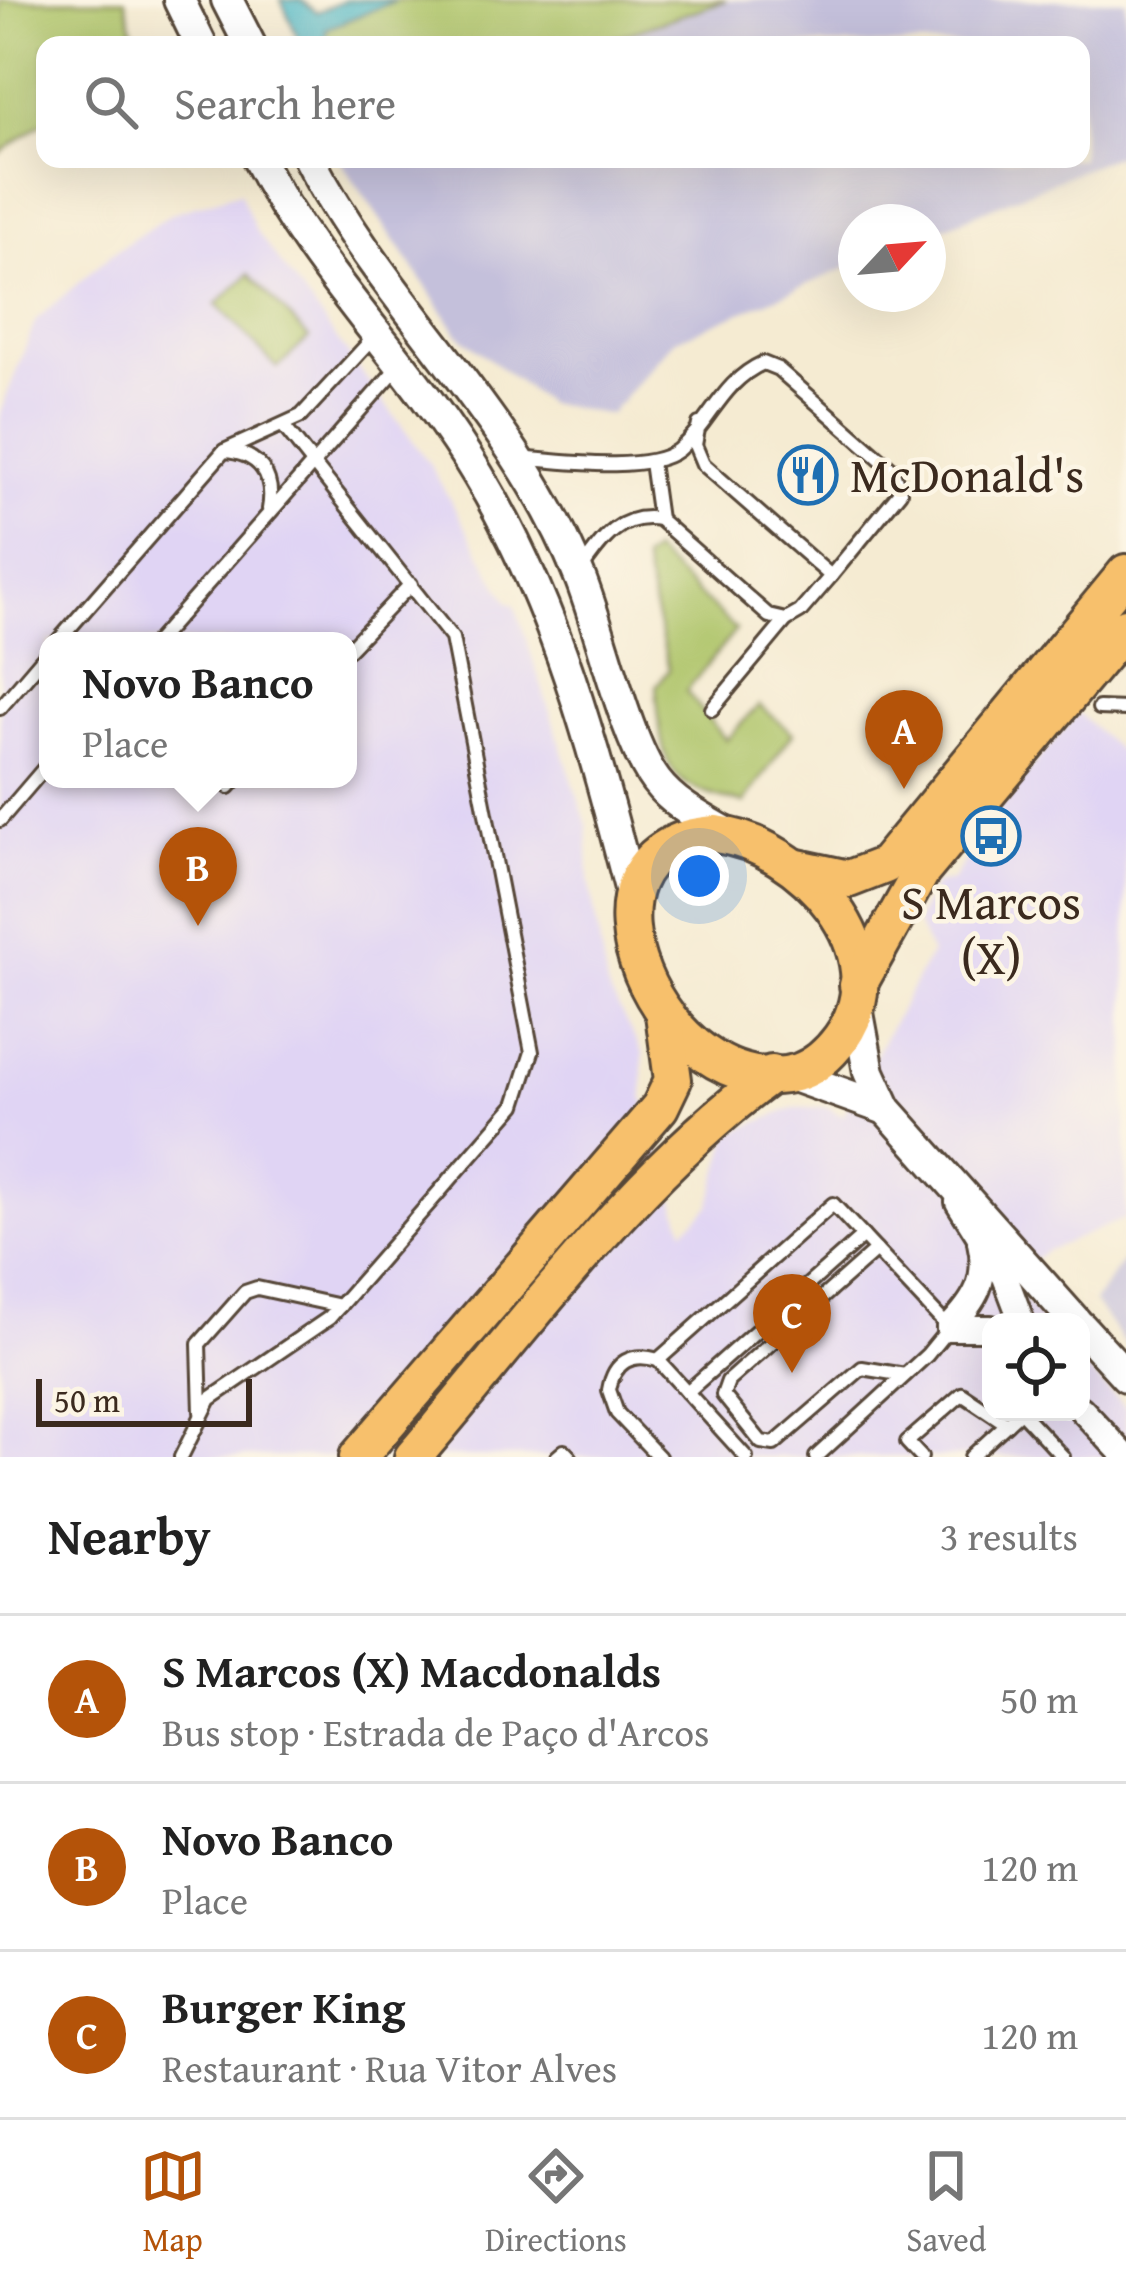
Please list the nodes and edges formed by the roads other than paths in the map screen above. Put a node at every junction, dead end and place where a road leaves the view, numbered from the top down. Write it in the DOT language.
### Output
graph roads {
  1 [pos="179,0"];
  2 [pos="227,0"];
  3 [pos="197,36"];
  4 [pos="245,36"];
  5 [pos="263,168"];
  6 [pos="314,168"];
  7 [pos="377,334"];
  8 [pos="401,364"];
  9 [pos="698,424"];
  10 [pos="284,428"];
  11 [pos="224,452"];
  12 [pos="518,458"];
  13 [pos="312,461"];
  14 [pos="651,462"];
  15 [pos="269,510"];
  16 [pos="659,519"];
  17 [pos="579,573"];
  18 [pos="1126,573"];
  19 [pos="831,576"];
  20 [pos="411,584"];
  21 [pos="786,620"];
  22 [pos="1126,627"];
  23 [pos="66,632"];
  24 [pos="166,632"];
  25 [pos="357,641"];
  26 [pos="39,662"];
  27 [pos="0,708"];
  28 [pos="1099,708"];
  29 [pos="712,709"];
  30 [pos="1126,709"];
  31 [pos="39,774"];
  32 [pos="0,820"];
  33 [pos="730,835"];
  34 [pos="798,868"];
  35 [pos="632,896"];
  36 [pos="857,993"];
  37 [pos="664,1014"];
  38 [pos="780,1074"];
  39 [pos="886,1109"];
  40 [pos="943,1173"];
  41 [pos="862,1235"];
  42 [pos="980,1242"];
  43 [pos="876,1250"];
  44 [pos="340,1306"];
  45 [pos="1019,1313"];
  46 [pos="1069,1313"];
  47 [pos="949,1328"];
  48 [pos="982,1328"];
  49 [pos="1090,1336"];
  50 [pos="658,1360"];
  51 [pos="905,1376"];
  52 [pos="1126,1376"];
  53 [pos="687,1392"];
  54 [pos="201,1412"];
  55 [pos="1090,1419"];
  56 [pos="1010,1421"];
  57 [pos="1029,1421"];
  58 [pos="1007,1424"];
  59 [pos="181,1457"];
  60 [pos="358,1457"];
  61 [pos="413,1457"];
  62 [pos="557,1457"];
  63 [pos="570,1457"];
  64 [pos="659,1457"];
  65 [pos="746,1457"];
  66 [pos="816,1457"];
  67 [pos="921,1457"];
  68 [pos="971,1457"];
  69 [pos="1063,1457"];
  70 [pos="1126,1457"];
  1 -- 3 [label="street"];
  2 -- 4 [label="street"];
  5 -- 7 [label="street"];
  6 -- 12 [label="street"];
  7 -- 8 [label="street"];
  7 -- 10 [label="lane"];
  8 -- 13 [label="lane"];
  8 -- 35 [label="street"];
  9 -- 14 [label="lane"];
  9 -- 19 [label="lane"];
  9 -- 19 [label="lane"];
  10 -- 11 [label="lane"];
  10 -- 13 [label="lane"];
  11 -- 15 [label="lane"];
  11 -- 23 [label="lane"];
  12 -- 14 [label="lane"];
  12 -- 17 [label="street"];
  13 -- 15 [label="lane"];
  13 -- 20 [label="lane"];
  14 -- 16 [label="lane"];
  15 -- 24 [label="lane"];
  16 -- 17 [label="lane"];
  16 -- 21 [label="lane"];
  17 -- 33 [label="street"];
  18 -- 34 [label="main road"];
  19 -- 21 [label="lane"];
  20 -- 25 [label="lane"];
  20 -- 44 [label="lane"];
  21 -- 29 [label="lane"];
  22 -- 36 [label="main road"];
  26 -- 27 [label="lane"];
  28 -- 30 [label="lane"];
  31 -- 32 [label="lane"];
  33 -- 34 [label="main road"];
  33 -- 35 [label="main road"];
  34 -- 36 [label="main road"];
  35 -- 37 [label="main road"];
  36 -- 38 [label="main road"];
  36 -- 39 [label="street"];
  37 -- 38 [label="main road"];
  37 -- 60 [label="main road"];
  38 -- 39 [label="street"];
  38 -- 61 [label="main road"];
  39 -- 40 [label="street"];
  40 -- 42 [label="street"];
  40 -- 46 [label="street"];
  41 -- 43 [label="lane"];
  41 -- 50 [label="lane"];
  41 -- 53 [label="lane"];
  42 -- 45 [label="street"];
  42 -- 47 [label="street"];
  43 -- 47 [label="lane"];
  43 -- 51 [label="lane"];
  44 -- 54 [label="lane"];
  44 -- 54 [label="lane"];
  47 -- 48 [label="street"];
  47 -- 51 [label="lane"];
  49 -- 52 [label="street"];
  50 -- 53 [label="lane"];
  50 -- 64 [label="lane"];
  51 -- 66 [label="lane"];
  53 -- 65 [label="lane"];
  54 -- 59 [label="lane"];
  55 -- 70 [label="street"];
  56 -- 58 [label="lane"];
  57 -- 69 [label="lane"];
  58 -- 67 [label="lane"];
  58 -- 68 [label="lane"];
  62 -- 63 [label="lane"];
}
